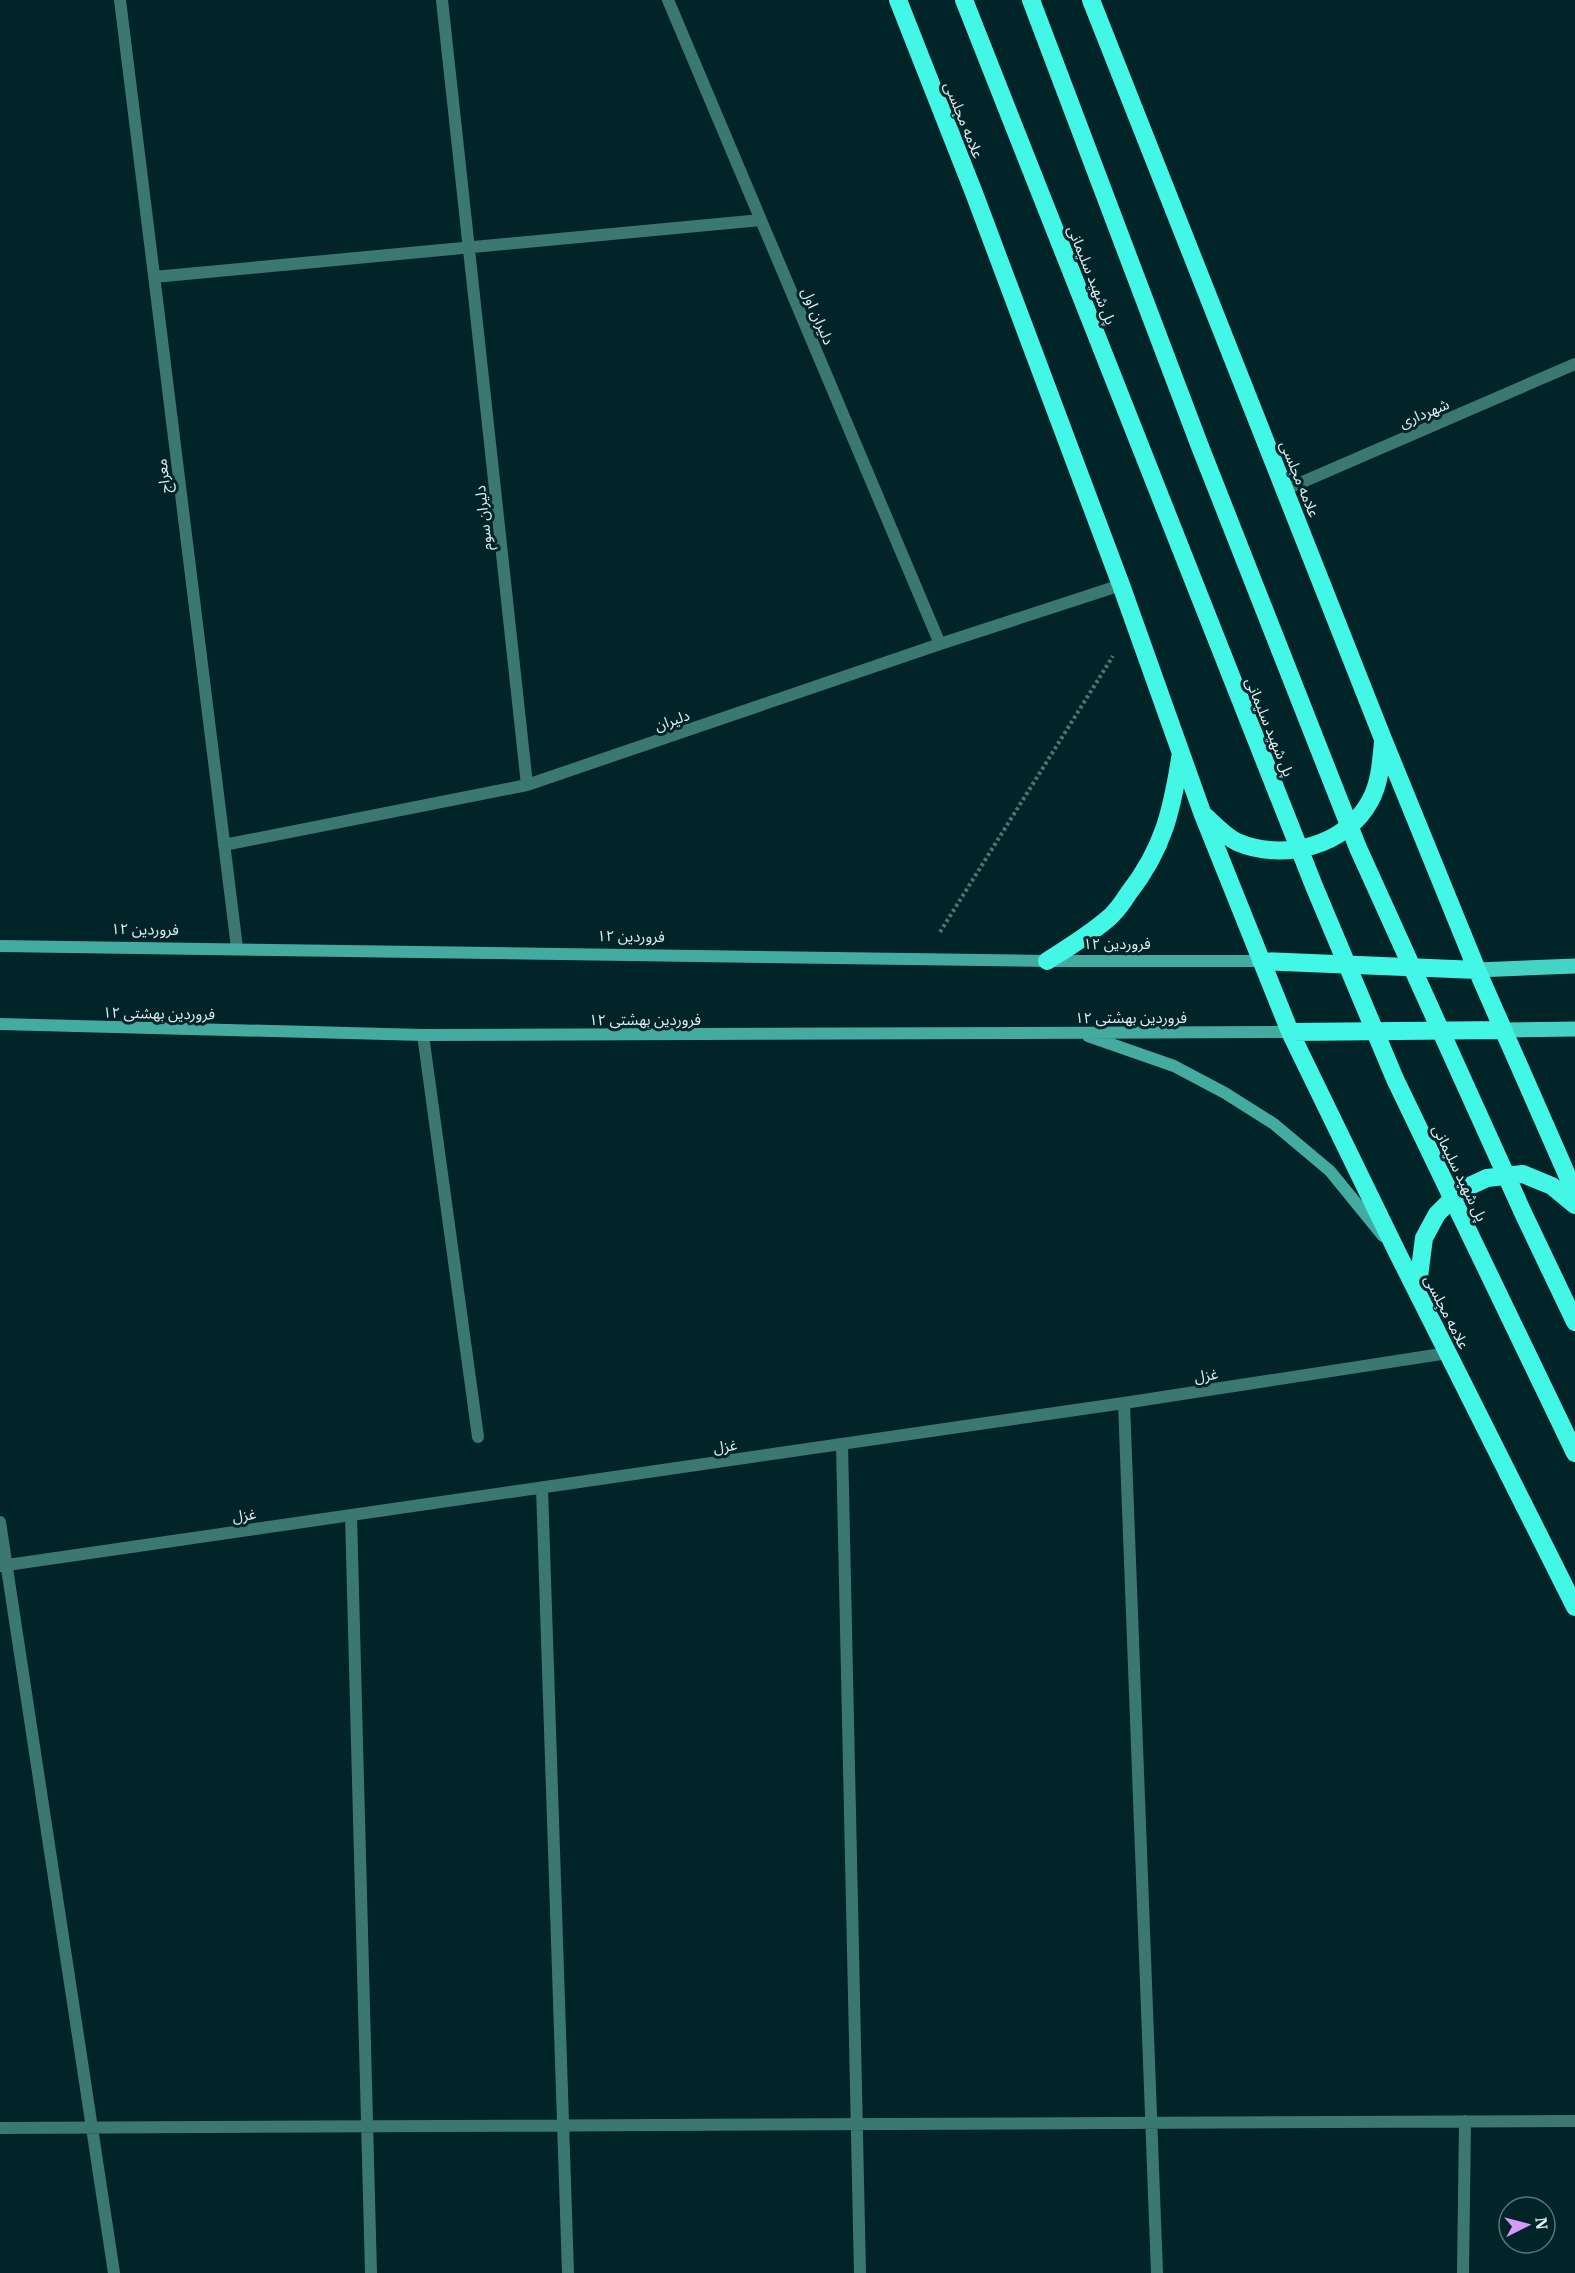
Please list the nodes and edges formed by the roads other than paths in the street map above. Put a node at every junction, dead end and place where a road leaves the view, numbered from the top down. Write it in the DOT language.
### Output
graph roads {
  1 [pos="120,0"];
  2 [pos="442,0"];
  3 [pos="668,0"];
  4 [pos="898,0"];
  5 [pos="964,0"];
  6 [pos="1031,0"];
  7 [pos="1091,0"];
  8 [pos="761,220"];
  9 [pos="469,248"];
  10 [pos="154,277"];
  11 [pos="1575,364"];
  12 [pos="1284,490"];
  13 [pos="1121,585"];
  14 [pos="940,644"];
  15 [pos="1383,739"];
  16 [pos="1181,752"];
  17 [pos="527,785"];
  18 [pos="1203,815"];
  19 [pos="224,845"];
  20 [pos="0,946"];
  21 [pos="237,948"];
  22 [pos="1047,961"];
  23 [pos="1262,961"];
  24 [pos="1575,966"];
  25 [pos="1477,970"];
  26 [pos="0,1024"];
  27 [pos="1575,1029"];
  28 [pos="1504,1030"];
  29 [pos="1078,1032"];
  30 [pos="1290,1032"];
  31 [pos="423,1035"];
  32 [pos="1575,1193"];
  33 [pos="1575,1205"];
  34 [pos="1397,1252"];
  35 [pos="1417,1292"];
  36 [pos="1575,1322"];
  37 [pos="1448,1353"];
  38 [pos="1124,1403"];
  39 [pos="478,1437"];
  40 [pos="842,1444"];
  41 [pos="1575,1453"];
  42 [pos="542,1488"];
  43 [pos="351,1515"];
  44 [pos="0,1522"];
  45 [pos="3,1565"];
  46 [pos="1575,1606"];
  47 [pos="1465,2121"];
  48 [pos="1575,2121"];
  49 [pos="1151,2123"];
  50 [pos="563,2124"];
  51 [pos="857,2124"];
  52 [pos="367,2126"];
  53 [pos="0,2128"];
  54 [pos="93,2128"];
  55 [pos="114,2273"];
  56 [pos="371,2273"];
  57 [pos="568,2273"];
  58 [pos="860,2273"];
  59 [pos="1157,2273"];
  60 [pos="1463,2273"];
  1 -- 10 [label="street, معراج"];
  2 -- 9 [label="street, دلیران سوم"];
  3 -- 8 [label="street, دلیران اول"];
  4 -- 13 [label="highway, علامه مجلسی"];
  5 -- 41 [label="highway, پل شهید سلیمانی, bridge"];
  6 -- 36 [label="highway, bridge"];
  7 -- 12 [label="highway, علامه مجلسی"];
  8 -- 9 [label="street"];
  8 -- 14 [label="street, دلیران اول"];
  9 -- 10 [label="street"];
  9 -- 17 [label="street, دلیران سوم"];
  10 -- 19 [label="street, معراج"];
  11 -- 12 [label="street, شهرداری"];
  12 -- 15 [label="highway, علامه مجلسی"];
  13 -- 14 [label="street, دلیران"];
  13 -- 16 [label="highway, علامه مجلسی"];
  14 -- 17 [label="street, دلیران"];
  15 -- 18 [label="highway"];
  15 -- 25 [label="highway, علامه مجلسی"];
  16 -- 18 [label="highway, علامه مجلسی"];
  16 -- 22 [label="highway"];
  17 -- 19 [label="street, دلیران"];
  18 -- 23 [label="highway, علامه مجلسی"];
  19 -- 21 [label="street, معراج"];
  20 -- 21 [label="street, ۱۲ فروردین"];
  21 -- 22 [label="street, ۱۲ فروردین"];
  22 -- 23 [label="street, ۱۲ فروردین"];
  23 -- 25 [label="highway"];
  23 -- 30 [label="highway, علامه مجلسی"];
  24 -- 25 [label="main road"];
  25 -- 28 [label="highway, علامه مجلسی"];
  26 -- 31 [label="street, ۱۲ فروردین بهشتی"];
  27 -- 28 [label="main road"];
  28 -- 30 [label="highway"];
  28 -- 32 [label="highway"];
  29 -- 30 [label="street, ۱۲ فروردین بهشتی"];
  29 -- 31 [label="street, ۱۲ فروردین بهشتی"];
  29 -- 34 [label="street"];
  30 -- 34 [label="highway, علامه مجلسی"];
  31 -- 39 [label="street"];
  33 -- 35 [label="highway"];
  34 -- 35 [label="highway, علامه مجلسی"];
  35 -- 37 [label="highway, علامه مجلسی"];
  37 -- 38 [label="street, غزل"];
  37 -- 46 [label="highway, علامه مجلسی"];
  38 -- 40 [label="street, غزل"];
  38 -- 49 [label="street"];
  40 -- 42 [label="street, غزل"];
  40 -- 51 [label="street"];
  42 -- 43 [label="street, غزل"];
  42 -- 50 [label="street"];
  43 -- 45 [label="street, غزل"];
  43 -- 52 [label="street"];
  44 -- 45 [label="street"];
  45 -- 54 [label="street"];
  47 -- 48 [label="street"];
  47 -- 49 [label="street"];
  47 -- 60 [label="street"];
  49 -- 51 [label="street"];
  49 -- 59 [label="street"];
  50 -- 51 [label="street"];
  50 -- 52 [label="street"];
  50 -- 57 [label="street"];
  51 -- 58 [label="street"];
  52 -- 54 [label="street"];
  52 -- 56 [label="street"];
  53 -- 54 [label="street"];
  54 -- 55 [label="street"];
}
